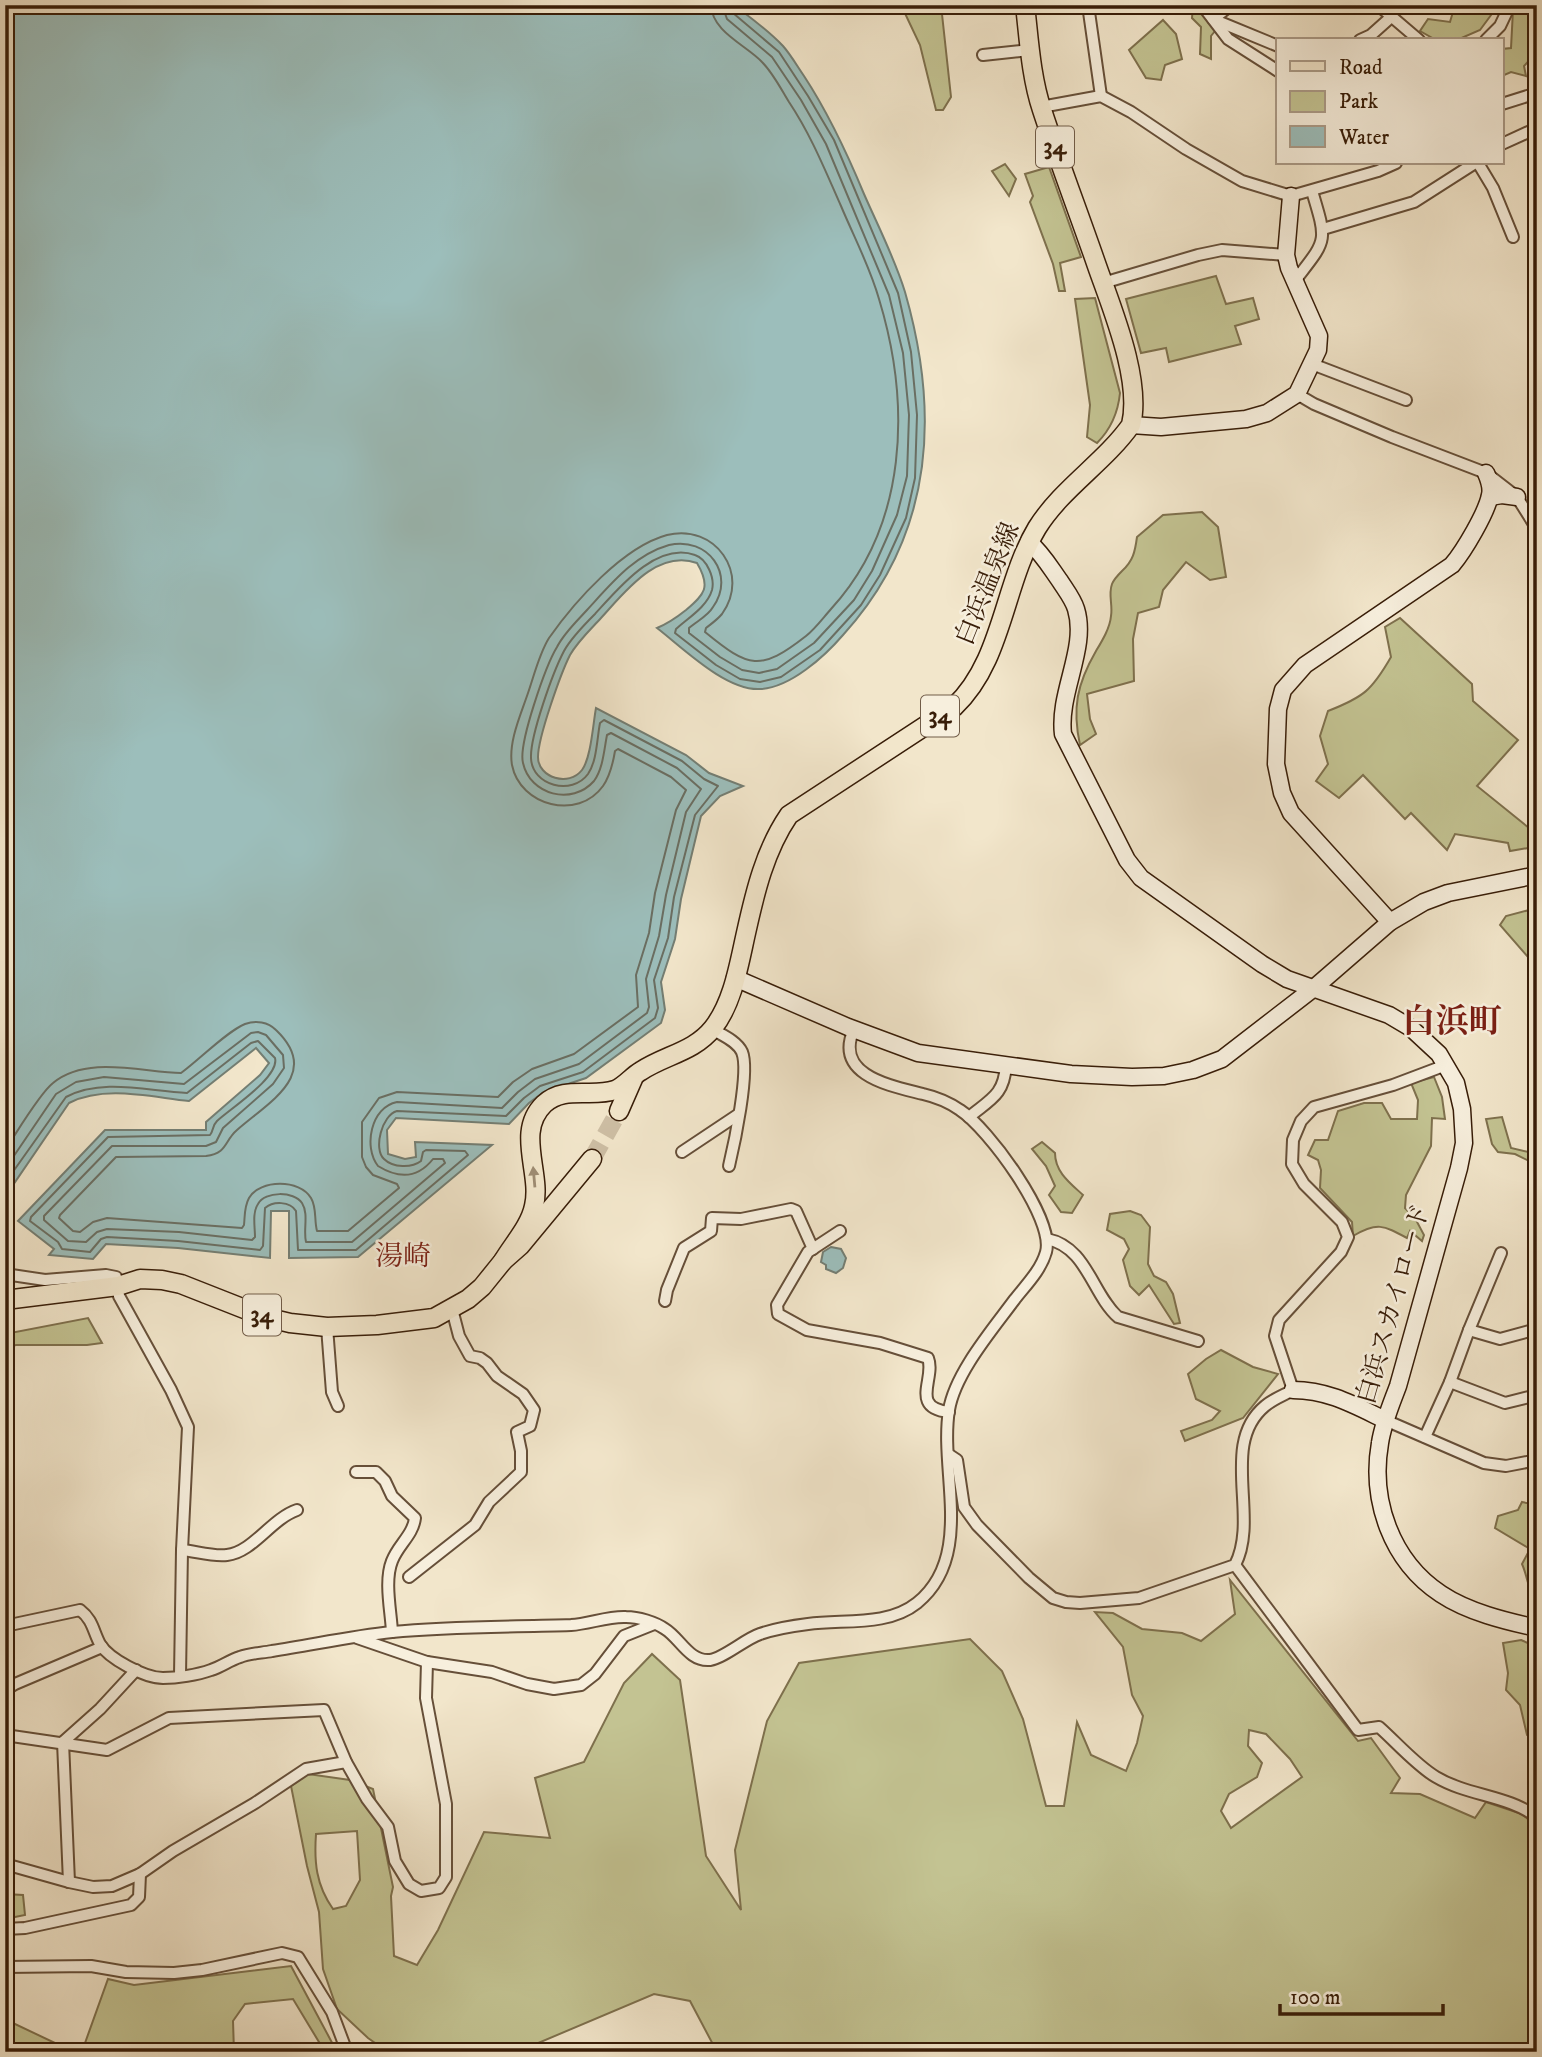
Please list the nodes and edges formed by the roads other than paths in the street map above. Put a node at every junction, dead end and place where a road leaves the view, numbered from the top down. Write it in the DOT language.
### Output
graph roads {
  1 [pos="1026,5"];
  2 [pos="1088,5"];
  3 [pos="1202,5"];
  4 [pos="1231,5"];
  5 [pos="1378,5"];
  6 [pos="1510,5"];
  7 [pos="1390,18"];
  8 [pos="1213,19"];
  9 [pos="1364,38"];
  10 [pos="1416,38"];
  11 [pos="1488,38"];
  12 [pos="1276,45"];
  13 [pos="1030,50"];
  14 [pos="983,55"];
  15 [pos="1276,70"];
  16 [pos="1537,93"];
  17 [pos="1101,96"];
  18 [pos="1504,103"];
  19 [pos="1041,107"];
  20 [pos="1537,128"];
  21 [pos="1504,143"];
  22 [pos="1394,164"];
  23 [pos="1475,164"];
  24 [pos="1478,164"];
  25 [pos="1312,191"];
  26 [pos="1291,196"];
  27 [pos="1323,229"];
  28 [pos="1513,237"];
  29 [pos="1286,255"];
  30 [pos="1294,282"];
  31 [pos="1103,284"];
  32 [pos="1312,364"];
  33 [pos="1297,394"];
  34 [pos="1406,400"];
  35 [pos="1131,425"];
  36 [pos="1486,473"];
  37 [pos="1490,497"];
  38 [pos="1517,497"];
  39 [pos="1537,529"];
  40 [pos="1029,542"];
  41 [pos="1537,875"];
  42 [pos="1390,922"];
  43 [pos="734,978"];
  44 [pos="1314,988"];
  45 [pos="712,1029"];
  46 [pos="854,1029"];
  47 [pos="1006,1065"];
  48 [pos="1446,1065"];
  49 [pos="635,1075"];
  50 [pos="619,1111"];
  51 [pos="739,1114"];
  52 [pos="969,1117"];
  53 [pos="682,1152"];
  54 [pos="592,1159"];
  55 [pos="729,1166"];
  56 [pos="840,1231"];
  57 [pos="1047,1239"];
  58 [pos="813,1249"];
  59 [pos="1501,1252"];
  60 [pos="503,1261"];
  61 [pos="5,1274"];
  62 [pos="118,1286"];
  63 [pos="5,1300"];
  64 [pos="665,1301"];
  65 [pos="452,1309"];
  66 [pos="327,1327"];
  67 [pos="1537,1329"];
  68 [pos="1469,1330"];
  69 [pos="1198,1341"];
  70 [pos="1450,1382"];
  71 [pos="1293,1390"];
  72 [pos="1537,1395"];
  73 [pos="338,1406"];
  74 [pos="948,1412"];
  75 [pos="1385,1420"];
  76 [pos="1425,1437"];
  77 [pos="948,1454"];
  78 [pos="1537,1460"];
  79 [pos="356,1472"];
  80 [pos="297,1510"];
  81 [pos="182,1550"];
  82 [pos="1235,1565"];
  83 [pos="410,1577"];
  84 [pos="654,1624"];
  85 [pos="5,1626"];
  86 [pos="1537,1628"];
  87 [pos="392,1632"];
  88 [pos="355,1638"];
  89 [pos="102,1647"];
  90 [pos="427,1662"];
  91 [pos="136,1670"];
  92 [pos="180,1675"];
  93 [pos="5,1690"];
  94 [pos="5,1735"];
  95 [pos="64,1742"];
  96 [pos="346,1762"];
  97 [pos="1537,1817"];
  98 [pos="5,1864"];
  99 [pos="140,1874"];
  100 [pos="69,1882"];
  101 [pos="5,1929"];
  102 [pos="5,1967"];
  103 [pos="347,2052"];
  1 -- 13 [label="main road, 34"];
  2 -- 17 [label="street"];
  3 -- 8 [label="street"];
  4 -- 8 [label="street"];
  5 -- 7 [label="street"];
  6 -- 11 [label="street"];
  7 -- 9 [label="street"];
  7 -- 10 [label="street"];
  8 -- 12 [label="street"];
  8 -- 15 [label="street"];
  13 -- 14 [label="street"];
  13 -- 19 [label="main road, 34"];
  16 -- 18 [label="street"];
  17 -- 19 [label="street"];
  17 -- 26 [label="street"];
  19 -- 31 [label="main road, 34"];
  20 -- 21 [label="street"];
  22 -- 25 [label="street"];
  23 -- 27 [label="street"];
  24 -- 28 [label="street"];
  25 -- 26 [label="street"];
  25 -- 27 [label="street"];
  26 -- 29 [label="street"];
  27 -- 30 [label="street"];
  29 -- 30 [label="street"];
  29 -- 31 [label="street"];
  30 -- 32 [label="street"];
  31 -- 35 [label="main road, 34"];
  32 -- 33 [label="street"];
  32 -- 34 [label="street"];
  33 -- 35 [label="street"];
  33 -- 36 [label="street"];
  35 -- 40 [label="main road, 白浜温泉線 / 34"];
  36 -- 37 [label="street"];
  36 -- 38 [label="street"];
  37 -- 38 [label="street"];
  37 -- 42 [label="street"];
  38 -- 39 [label="street"];
  40 -- 43 [label="main road, 白浜温泉線 / 34"];
  40 -- 44 [label="street, 白浜スカイロード"];
  41 -- 42 [label="street"];
  42 -- 44 [label="street"];
  43 -- 45 [label="main road, 白浜温泉線 / 34"];
  43 -- 46 [label="street"];
  44 -- 47 [label="street"];
  44 -- 48 [label="street, 白浜スカイロード"];
  45 -- 49 [label="main road, 白浜温泉線 / 34"];
  45 -- 51 [label="street"];
  46 -- 47 [label="street"];
  46 -- 52 [label="street"];
  47 -- 52 [label="street"];
  48 -- 71 [label="street"];
  48 -- 75 [label="street, 白浜スカイロード"];
  49 -- 50 [label="main road"];
  60 -- 49 [label="main road, 白浜温泉線 / 34, one-way"];
  51 -- 53 [label="street"];
  51 -- 55 [label="street"];
  52 -- 57 [label="street"];
  54 -- 60 [label="main road, 白浜温泉線 / 34"];
  56 -- 58 [label="street"];
  57 -- 69 [label="street"];
  57 -- 74 [label="street"];
  58 -- 64 [label="street"];
  58 -- 74 [label="street"];
  59 -- 68 [label="street"];
  60 -- 65 [label="main road, 白浜温泉線 / 34"];
  61 -- 62 [label="street"];
  62 -- 63 [label="main road, 白浜温泉線 / 34"];
  62 -- 66 [label="main road, 白浜温泉線 / 34"];
  62 -- 81 [label="street"];
  65 -- 66 [label="main road, 白浜温泉線 / 34"];
  65 -- 83 [label="street"];
  66 -- 73 [label="street"];
  67 -- 68 [label="street"];
  68 -- 70 [label="street"];
  70 -- 72 [label="street"];
  70 -- 76 [label="street"];
  71 -- 75 [label="street"];
  71 -- 82 [label="street"];
  74 -- 77 [label="street"];
  75 -- 76 [label="street"];
  75 -- 86 [label="street, 白浜スカイロード"];
  76 -- 78 [label="street"];
  77 -- 82 [label="street"];
  77 -- 84 [label="street"];
  79 -- 87 [label="street"];
  80 -- 81 [label="street"];
  81 -- 92 [label="street"];
  82 -- 97 [label="street"];
  84 -- 87 [label="street"];
  84 -- 90 [label="street"];
  85 -- 89 [label="street"];
  87 -- 88 [label="street"];
  88 -- 90 [label="street"];
  88 -- 92 [label="street"];
  89 -- 91 [label="street"];
  89 -- 93 [label="street"];
  90 -- 96 [label="street"];
  91 -- 92 [label="street"];
  91 -- 95 [label="street"];
  94 -- 95 [label="street"];
  95 -- 96 [label="street"];
  95 -- 100 [label="street"];
  96 -- 99 [label="street"];
  98 -- 100 [label="street"];
  99 -- 100 [label="street"];
  99 -- 101 [label="street"];
  102 -- 103 [label="street"];
}
